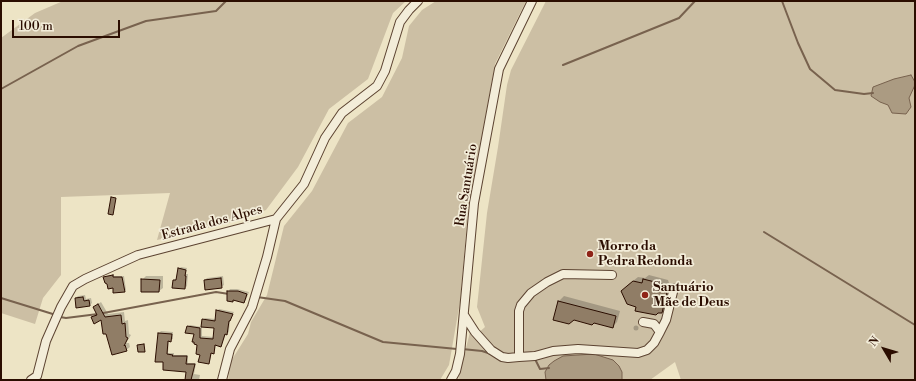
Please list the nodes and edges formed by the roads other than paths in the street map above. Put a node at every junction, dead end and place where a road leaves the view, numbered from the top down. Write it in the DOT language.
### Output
graph roads {
  1 [pos="418,1"];
  2 [pos="532,1"];
  3 [pos="276,219"];
  4 [pos="612,275"];
  5 [pos="674,288"];
  6 [pos="464,315"];
  7 [pos="643,322"];
  8 [pos="660,332"];
  9 [pos="519,356"];
  10 [pos="35,379"];
  11 [pos="222,380"];
  12 [pos="451,380"];
  1 -- 3 [label="street, Estrada dos Alpes"];
  2 -- 6 [label="street, Rua Santuário"];
  3 -- 10 [label="street, Estrada dos Alpes"];
  3 -- 11 [label="street"];
  4 -- 9 [label="street"];
  5 -- 8 [label="street"];
  6 -- 9 [label="street"];
  6 -- 12 [label="street, Rua Santuário"];
  7 -- 8 [label="street"];
  8 -- 9 [label="street"];
}
